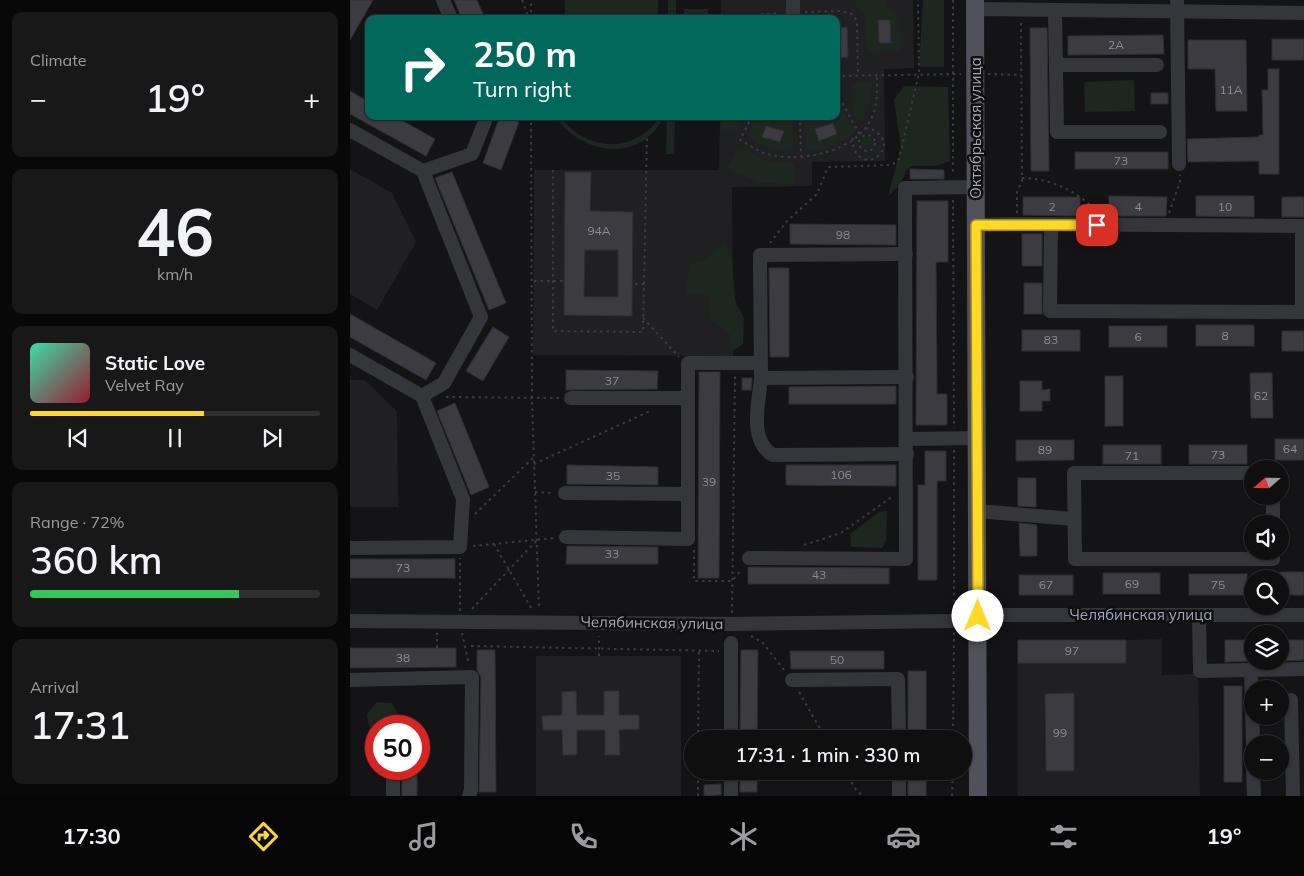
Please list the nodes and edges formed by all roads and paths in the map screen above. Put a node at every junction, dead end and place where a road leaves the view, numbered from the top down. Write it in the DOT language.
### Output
graph roads {
  1 [pos="443,0"];
  2 [pos="522,0"];
  3 [pos="531,0"];
  4 [pos="918,0"];
  5 [pos="953,0"];
  6 [pos="975,5"];
  7 [pos="793,6"];
  8 [pos="1177,6"];
  9 [pos="1021,9"];
  10 [pos="1055,10"];
  11 [pos="1304,14"];
  12 [pos="449,15"];
  13 [pos="528,15"];
  14 [pos="530,15"];
  15 [pos="744,15"];
  16 [pos="1056,65"];
  17 [pos="1157,65"];
  18 [pos="919,73"];
  19 [pos="953,73"];
  20 [pos="877,74"];
  21 [pos="975,74"];
  22 [pos="858,75"];
  23 [pos="1021,75"];
  24 [pos="840,76"];
  25 [pos="840,99"];
  26 [pos="485,120"];
  27 [pos="531,120"];
  28 [pos="750,120"];
  29 [pos="800,120"];
  30 [pos="865,128"];
  31 [pos="350,130"];
  32 [pos="1160,132"];
  33 [pos="861,135"];
  34 [pos="647,137"];
  35 [pos="853,138"];
  36 [pos="801,156"];
  37 [pos="1179,164"];
  38 [pos="553,170"];
  39 [pos="423,171"];
  40 [pos="1022,178"];
  41 [pos="953,187"];
  42 [pos="976,187"];
  43 [pos="1017,224"];
  44 [pos="976,225"];
  45 [pos="1051,225"];
  46 [pos="1112,225"];
  47 [pos="1168,225"];
  48 [pos="906,254"];
  49 [pos="760,255"];
  50 [pos="534,281"];
  51 [pos="553,281"];
  52 [pos="564,281"];
  53 [pos="632,284"];
  54 [pos="644,284"];
  55 [pos="643,318"];
  56 [pos="350,355"];
  57 [pos="761,363"];
  58 [pos="688,365"];
  59 [pos="735,370"];
  60 [pos="907,377"];
  61 [pos="761,378"];
  62 [pos="422,396"];
  63 [pos="571,398"];
  64 [pos="688,398"];
  65 [pos="532,399"];
  66 [pos="650,410"];
  67 [pos="907,438"];
  68 [pos="954,438"];
  69 [pos="977,438"];
  70 [pos="907,454"];
  71 [pos="534,457"];
  72 [pos="534,464"];
  73 [pos="1244,472"];
  74 [pos="907,485"];
  75 [pos="535,492"];
  76 [pos="565,493"];
  77 [pos="688,494"];
  78 [pos="977,511"];
  79 [pos="1074,518"];
  80 [pos="461,528"];
  81 [pos="566,537"];
  82 [pos="537,540"];
  83 [pos="694,543"];
  84 [pos="494,544"];
  85 [pos="804,546"];
  86 [pos="460,547"];
  87 [pos="350,548"];
  88 [pos="1244,558"];
  89 [pos="748,561"];
  90 [pos="509,570"];
  91 [pos="732,581"];
  92 [pos="1199,615"];
  93 [pos="1304,615"];
  94 [pos="978,616"];
  95 [pos="350,621"];
  96 [pos="954,621"];
  97 [pos="437,622"];
  98 [pos="460,622"];
  99 [pos="539,622"];
  100 [pos="599,623"];
  101 [pos="732,624"];
  102 [pos="471,646"];
  103 [pos="731,647"];
  104 [pos="436,648"];
  105 [pos="599,650"];
  106 [pos="699,651"];
  107 [pos="599,656"];
  108 [pos="1289,669"];
  109 [pos="1304,669"];
  110 [pos="1251,670"];
  111 [pos="350,680"];
  112 [pos="792,680"];
  113 [pos="1292,700"];
  114 [pos="698,730"];
  115 [pos="731,730"];
  116 [pos="899,730"];
  117 [pos="953,730"];
  118 [pos="1252,735"];
  119 [pos="393,780"];
  120 [pos="698,780"];
  121 [pos="731,780"];
  122 [pos="850,780"];
  123 [pos="899,780"];
  124 [pos="953,780"];
  125 [pos="1253,780"];
  126 [pos="393,796"];
  127 [pos="469,796"];
  128 [pos="698,796"];
  129 [pos="731,796"];
  130 [pos="863,796"];
  131 [pos="899,796"];
  132 [pos="952,796"];
  133 [pos="978,796"];
  134 [pos="1254,796"];
  135 [pos="1293,796"];
  1 -- 12 [label="street"];
  2 -- 13 [label="path"];
  3 -- 14 [label="path"];
  4 -- 18 [label="path"];
  5 -- 19 [label="path"];
  6 -- 9 [label="street"];
  6 -- 21 [label="main road, Октябрьская улица"];
  7 -- 15 [label="path"];
  7 -- 22 [label="path"];
  8 -- 10 [label="street"];
  8 -- 11 [label="street"];
  8 -- 37 [label="street"];
  9 -- 10 [label="street"];
  9 -- 23 [label="path"];
  10 -- 16 [label="street"];
  16 -- 17 [label="street"];
  16 -- 32 [label="street"];
  18 -- 19 [label="path"];
  18 -- 20 [label="path"];
  18 -- 49 [label="path"];
  19 -- 21 [label="path"];
  19 -- 41 [label="path"];
  20 -- 22 [label="path"];
  20 -- 30 [label="path"];
  21 -- 23 [label="path"];
  21 -- 42 [label="main road, Октябрьская улица"];
  22 -- 24 [label="path"];
  23 -- 40 [label="path"];
  25 -- 33 [label="path"];
  26 -- 39 [label="street"];
  27 -- 65 [label="path"];
  28 -- 36 [label="path"];
  29 -- 36 [label="path"];
  30 -- 33 [label="path"];
  30 -- 35 [label="path"];
  31 -- 39 [label="street"];
  33 -- 33 [label="path"];
  33 -- 35 [label="path"];
  34 -- 54 [label="path"];
  35 -- 36 [label="path"];
  37 -- 47 [label="path"];
  38 -- 51 [label="path"];
  39 -- 62 [label="street"];
  40 -- 43 [label="path"];
  40 -- 46 [label="path"];
  41 -- 42 [label="street"];
  41 -- 48 [label="street"];
  41 -- 68 [label="path"];
  42 -- 44 [label="main road, Октябрьская улица"];
  43 -- 44 [label="street"];
  43 -- 45 [label="street"];
  44 -- 69 [label="main road, Октябрьская улица"];
  45 -- 46 [label="street"];
  45 -- 47 [label="street"];
  46 -- 47 [label="street"];
  48 -- 49 [label="street"];
  48 -- 60 [label="street"];
  49 -- 57 [label="street"];
  50 -- 51 [label="path"];
  51 -- 52 [label="path"];
  51 -- 55 [label="path"];
  53 -- 54 [label="path"];
  54 -- 55 [label="path"];
  55 -- 58 [label="path"];
  56 -- 62 [label="street"];
  57 -- 58 [label="street"];
  57 -- 61 [label="street"];
  58 -- 64 [label="street"];
  59 -- 91 [label="path"];
  60 -- 61 [label="street"];
  60 -- 67 [label="street"];
  61 -- 70 [label="street"];
  62 -- 65 [label="path"];
  62 -- 80 [label="street"];
  63 -- 64 [label="street"];
  63 -- 65 [label="path"];
  64 -- 77 [label="street"];
  65 -- 71 [label="path"];
  66 -- 72 [label="path"];
  67 -- 68 [label="street"];
  67 -- 70 [label="street"];
  68 -- 69 [label="street"];
  68 -- 96 [label="path"];
  69 -- 78 [label="main road, Октябрьская улица"];
  70 -- 74 [label="street"];
  71 -- 72 [label="path"];
  71 -- 80 [label="path"];
  72 -- 75 [label="path"];
  73 -- 79 [label="street"];
  74 -- 85 [label="path"];
  74 -- 89 [label="street"];
  75 -- 76 [label="path"];
  75 -- 82 [label="path"];
  76 -- 77 [label="street"];
  77 -- 81 [label="street"];
  78 -- 79 [label="street"];
  78 -- 94 [label="main road, Октябрьская улица"];
  79 -- 88 [label="street"];
  80 -- 86 [label="street"];
  81 -- 82 [label="path"];
  82 -- 84 [label="path"];
  82 -- 90 [label="path"];
  82 -- 99 [label="path"];
  83 -- 91 [label="path"];
  84 -- 86 [label="path"];
  84 -- 90 [label="path"];
  86 -- 87 [label="street"];
  89 -- 91 [label="path"];
  90 -- 98 [label="path"];
  90 -- 99 [label="path"];
  91 -- 101 [label="path"];
  92 -- 93 [label="street, Челябинская улица"];
  92 -- 94 [label="street, Челябинская улица"];
  92 -- 110 [label="street"];
  94 -- 133 [label="main road, Октябрьская улица"];
  95 -- 97 [label="street, Челябинская улица"];
  96 -- 101 [label="street, Челябинская улица"];
  96 -- 117 [label="path"];
  97 -- 98 [label="street, Челябинская улица"];
  97 -- 104 [label="path"];
  98 -- 99 [label="street, Челябинская улица"];
  99 -- 100 [label="street, Челябинская улица"];
  100 -- 101 [label="street, Челябинская улица"];
  100 -- 105 [label="path"];
  102 -- 105 [label="path"];
  103 -- 106 [label="path"];
  103 -- 115 [label="street"];
  105 -- 106 [label="path"];
  105 -- 107 [label="path"];
  106 -- 114 [label="path"];
  108 -- 109 [label="street"];
  110 -- 118 [label="street"];
  111 -- 127 [label="street"];
  112 -- 116 [label="street"];
  113 -- 135 [label="street"];
  119 -- 126 [label="street"];
  120 -- 128 [label="path"];
  121 -- 129 [label="street"];
  122 -- 130 [label="path"];
  123 -- 131 [label="street"];
  124 -- 132 [label="path"];
  125 -- 134 [label="street"];
}
